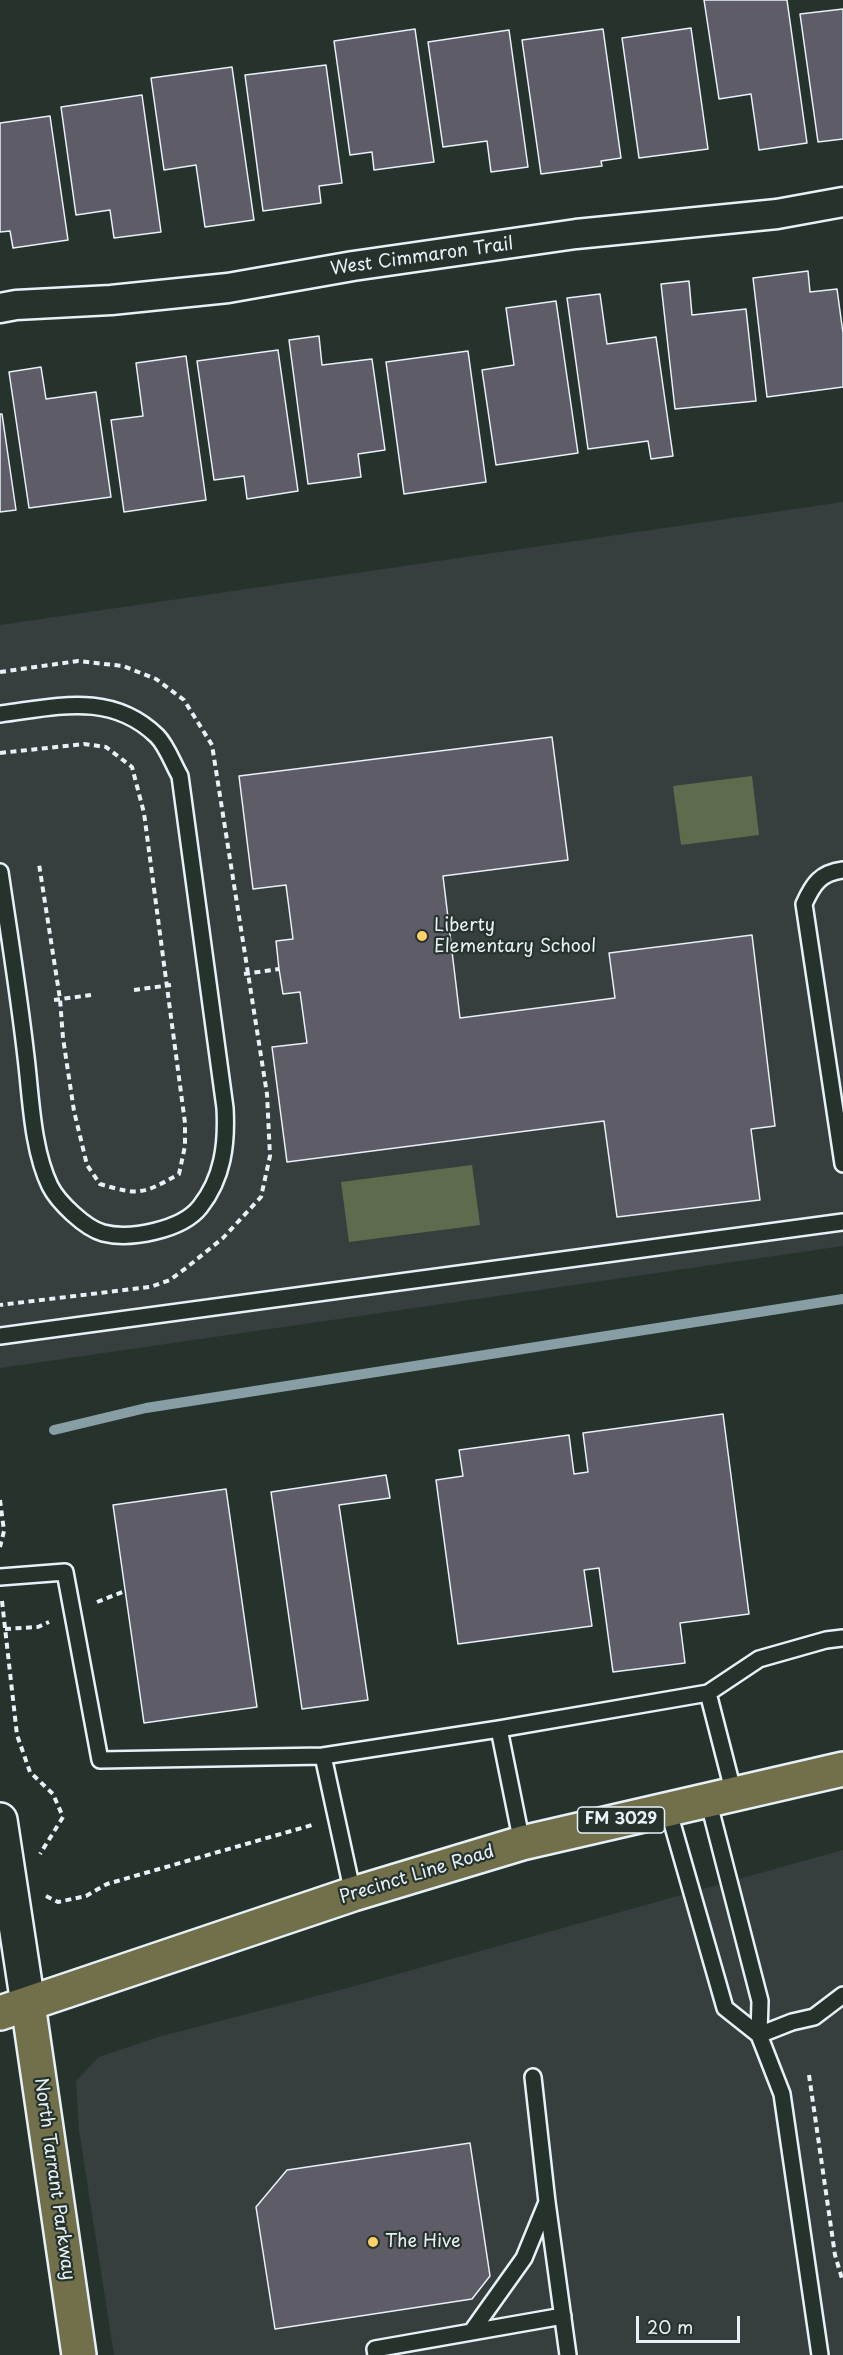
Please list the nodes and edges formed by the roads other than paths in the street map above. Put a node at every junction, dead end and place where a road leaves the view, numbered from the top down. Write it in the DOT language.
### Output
graph roads {
  1 [pos="843,202"];
  2 [pos="0,308"];
  3 [pos="0,714"];
  4 [pos="843,870"];
  5 [pos="0,872"];
  6 [pos="843,1164"];
  7 [pos="843,1222"];
  8 [pos="0,1336"];
  9 [pos="0,1577"];
  10 [pos="843,1638"];
  11 [pos="708,1692"];
  12 [pos="499,1729"];
  13 [pos="323,1756"];
  14 [pos="843,1769"];
  15 [pos="721,1797"];
  16 [pos="668,1809"];
  17 [pos="0,1820"];
  18 [pos="522,1843"];
  19 [pos="353,1894"];
  20 [pos="843,1995"];
  21 [pos="14,2009"];
  22 [pos="759,2035"];
  23 [pos="532,2077"];
  24 [pos="547,2202"];
  25 [pos="563,2316"];
  26 [pos="472,2331"];
  27 [pos="79,2355"];
  28 [pos="376,2355"];
  29 [pos="568,2355"];
  30 [pos="820,2355"];
  1 -- 2 [label="street, West Cimmaron Trail"];
  3 -- 5 [label="lane"];
  4 -- 6 [label="lane"];
  7 -- 8 [label="lane"];
  9 -- 13 [label="lane"];
  10 -- 11 [label="lane"];
  11 -- 12 [label="lane"];
  11 -- 15 [label="lane"];
  12 -- 13 [label="lane"];
  12 -- 18 [label="lane"];
  13 -- 19 [label="lane"];
  14 -- 15 [label="main road, Precinct Line Road / FM 3029"];
  15 -- 16 [label="main road, Precinct Line Road / FM 3029"];
  15 -- 22 [label="lane"];
  16 -- 18 [label="main road, Precinct Line Road / FM 3029"];
  16 -- 22 [label="lane"];
  17 -- 21 [label="main road"];
  18 -- 19 [label="main road, Precinct Line Road / FM 3029"];
  19 -- 21 [label="main road, Precinct Line Road / FM 3029"];
  20 -- 22 [label="lane"];
  21 -- 27 [label="main road, North Tarrant Parkway"];
  22 -- 30 [label="lane"];
  23 -- 24 [label="lane"];
  24 -- 25 [label="lane"];
  24 -- 26 [label="lane"];
  25 -- 26 [label="lane"];
  25 -- 29 [label="lane"];
  26 -- 28 [label="lane"];
}
